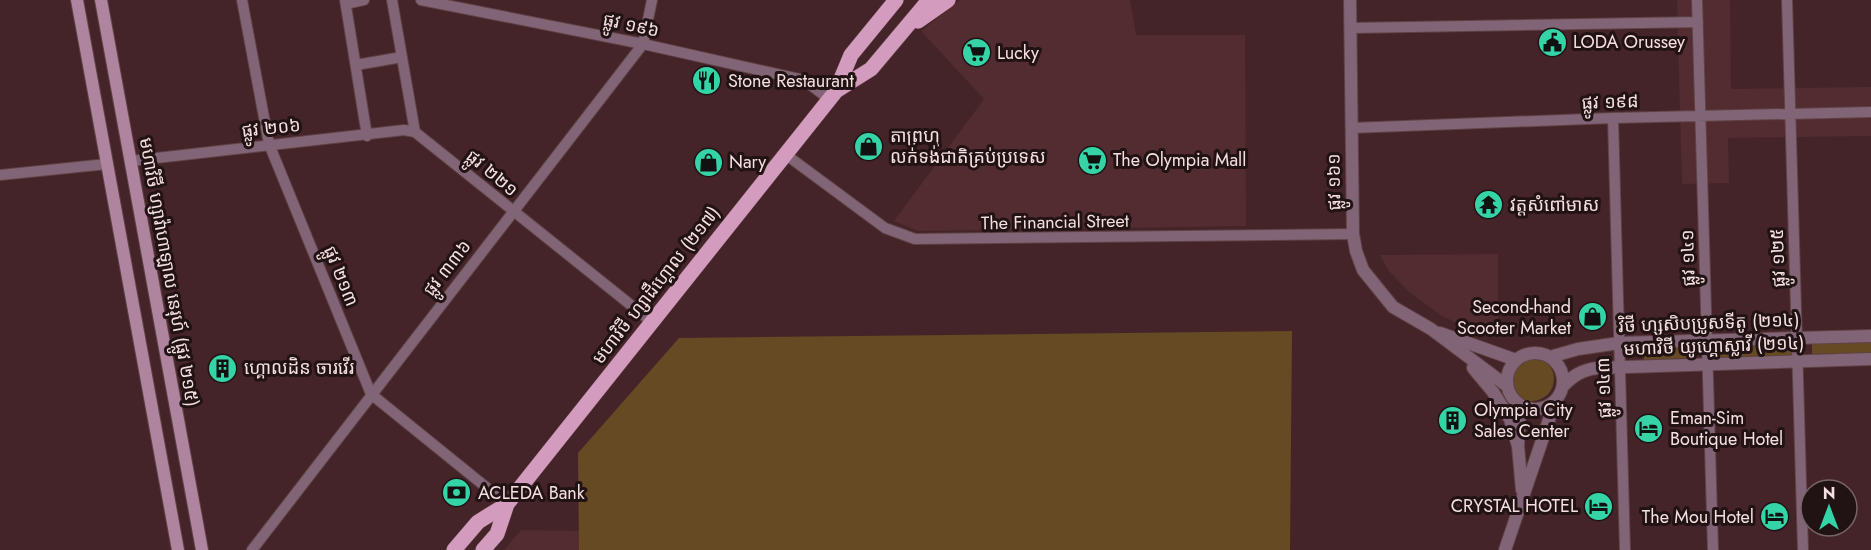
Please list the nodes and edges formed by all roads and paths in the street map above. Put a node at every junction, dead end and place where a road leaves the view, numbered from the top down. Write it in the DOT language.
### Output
graph roads {
  1 [pos="77,0"];
  2 [pos="101,0"];
  3 [pos="242,0"];
  4 [pos="364,0"];
  5 [pos="393,0"];
  6 [pos="421,0"];
  7 [pos="652,0"];
  8 [pos="896,0"];
  9 [pos="929,0"];
  10 [pos="948,0"];
  11 [pos="1350,0"];
  12 [pos="1697,0"];
  13 [pos="1787,0"];
  14 [pos="346,2"];
  15 [pos="1698,22"];
  16 [pos="1350,28"];
  17 [pos="901,34"];
  18 [pos="643,44"];
  19 [pos="402,57"];
  20 [pos="356,65"];
  21 [pos="832,95"];
  22 [pos="1871,112"];
  23 [pos="1791,114"];
  24 [pos="1701,116"];
  25 [pos="1613,118"];
  26 [pos="1351,129"];
  27 [pos="415,132"];
  28 [pos="367,136"];
  29 [pos="269,144"];
  30 [pos="785,154"];
  31 [pos="130,161"];
  32 [pos="107,164"];
  33 [pos="0,175"];
  34 [pos="512,212"];
  35 [pos="1353,234"];
  36 [pos="652,322"];
  37 [pos="1431,329"];
  38 [pos="1871,336"];
  39 [pos="1797,338"];
  40 [pos="1708,340"];
  41 [pos="1619,343"];
  42 [pos="1454,348"];
  43 [pos="1550,357"];
  44 [pos="1871,359"];
  45 [pos="1516,360"];
  46 [pos="1798,362"];
  47 [pos="1709,364"];
  48 [pos="1620,367"];
  49 [pos="1507,386"];
  50 [pos="1563,386"];
  51 [pos="371,394"];
  52 [pos="1554,402"];
  53 [pos="1520,405"];
  54 [pos="1518,446"];
  55 [pos="1522,494"];
  56 [pos="507,504"];
  57 [pos="178,550"];
  58 [pos="202,550"];
  59 [pos="252,550"];
  60 [pos="454,550"];
  61 [pos="483,550"];
  62 [pos="1505,550"];
  63 [pos="1625,550"];
  64 [pos="1713,550"];
  65 [pos="1803,550"];
  1 -- 32 [label="main road"];
  2 -- 31 [label="main road, មហាវិថី ហ្សាវ៉ាហាឡាល នេរុហ៍ (ផ្លូវ ២១៥)"];
  3 -- 29 [label="street, ផ្លូវ ២១៣"];
  4 -- 14 [label="street"];
  5 -- 19 [label="street"];
  6 -- 18 [label="street, ផ្លូវ ១៩៦"];
  7 -- 18 [label="street, ផ្លូវ ៣៣៦"];
  8 -- 21 [label="main road, មហាវិថី ហ្សាដឹហ្គោល (២១៧)"];
  9 -- 17 [label="main road, មហាវិថី ហ្សាដឹហ្គោល (២១៧)"];
  10 -- 17 [label="main road"];
  11 -- 16 [label="street, ផ្លូវ ១៦១"];
  12 -- 15 [label="street, ផ្លូវ ១៤១"];
  13 -- 23 [label="street, ផ្លូវ ១២៥"];
  14 -- 20 [label="street"];
  15 -- 16 [label="street"];
  15 -- 24 [label="street, ផ្លូវ ១៤១"];
  16 -- 26 [label="street, ផ្លូវ ១៦១"];
  17 -- 21 [label="main road, មហាវិថី ហ្សាដឹហ្គោល (២១៧)"];
  18 -- 21 [label="street, ផ្លូវ ១៩៦"];
  18 -- 34 [label="street, ផ្លូវ ៣៣៦"];
  19 -- 20 [label="street"];
  19 -- 27 [label="street"];
  20 -- 28 [label="street"];
  21 -- 30 [label="main road, មហាវិថី ហ្សាដឹហ្គោល (២១៧)"];
  22 -- 23 [label="street, ផ្លូវ ១៩៨"];
  23 -- 24 [label="street, ផ្លូវ ១៩៨"];
  23 -- 39 [label="street, ផ្លូវ ១២៥"];
  24 -- 25 [label="street, ផ្លូវ ១៩៨"];
  24 -- 40 [label="street, ផ្លូវ ១៤១"];
  25 -- 26 [label="street, ផ្លូវ ១៩៨"];
  25 -- 41 [label="street, ផ្លូវ ១៤៣"];
  26 -- 35 [label="street, ផ្លូវ ១៦១"];
  27 -- 28 [label="street, ផ្លូវ ២០៦"];
  27 -- 34 [label="street, ផ្លូវ ២២១"];
  28 -- 29 [label="street, ផ្លូវ ២០៦"];
  29 -- 31 [label="street, ផ្លូវ ២០៦"];
  29 -- 51 [label="street, ផ្លូវ ២១៣"];
  30 -- 35 [label="street, The Financial Street"];
  30 -- 36 [label="main road, មហាវិថី ហ្សាដឹហ្គោល (២១៧)"];
  31 -- 58 [label="main road, មហាវិថី ហ្សាវ៉ាហាឡាល នេរុហ៍ (ផ្លូវ ២១៥)"];
  32 -- 33 [label="street"];
  32 -- 57 [label="main road"];
  34 -- 36 [label="street, ផ្លូវ ២២១"];
  34 -- 51 [label="street, ផ្លូវ ៣៣៦"];
  35 -- 37 [label="street, ផ្លូវ ១៦១"];
  36 -- 56 [label="main road, មហាវិថី ហ្សាដឹហ្គោល (២១៧)"];
  37 -- 42 [label="street, ផ្លូវ ១៦១"];
  37 -- 45 [label="street, ផ្លូវ ១៦១"];
  38 -- 39 [label="street, វិថី ហ្សូសិបប្រូសទីតូ (២១៤)"];
  39 -- 40 [label="street, វិថី ហ្សូសិបប្រូសទីតូ (២១៤)"];
  39 -- 46 [label="street, ផ្លូវ ១២៥"];
  40 -- 41 [label="street, វិថី ហ្សូសិបប្រូសទីតូ (២១៤)"];
  40 -- 47 [label="street, ផ្លូវ ១៤១"];
  41 -- 43 [label="street, វិថី ហ្សូសិបប្រូសទីតូ (២១៤)"];
  41 -- 48 [label="street, ផ្លូវ ១៤៣"];
  42 -- 49 [label="street, ផ្លូវ ១៦១"];
  42 -- 54 [label="street"];
  43 -- 45 [label="street"];
  43 -- 50 [label="street"];
  44 -- 46 [label="street, មហាវិថី យូហ្គោស្លាវី (២១៤)"];
  45 -- 49 [label="street"];
  46 -- 47 [label="street, មហាវិថី យូហ្គោស្លាវី (២១៤)"];
  46 -- 65 [label="street, ផ្លូវ ១២៥"];
  47 -- 48 [label="street, មហាវិថី យូហ្គោស្លាវី (២១៤)"];
  47 -- 64 [label="street, ផ្លូវ ១៤១"];
  48 -- 50 [label="street, មហាវិថី យូហ្គោស្លាវី (២១៤)"];
  48 -- 63 [label="street, ផ្លូវ ១៤៣"];
  49 -- 53 [label="street"];
  50 -- 52 [label="street"];
  51 -- 56 [label="street, ផ្លូវ ២១៣"];
  51 -- 59 [label="street, ផ្លូវ ៣៣៦"];
  52 -- 53 [label="street"];
  52 -- 55 [label="street"];
  53 -- 54 [label="street"];
  54 -- 55 [label="street"];
  55 -- 62 [label="street"];
  56 -- 60 [label="main road, មហាវិថី ហ្សាដឹហ្គោល (២១៧)"];
  56 -- 61 [label="main road, មហាវិថី ហ្សាដឹហ្គោល (២១៧)"];
}
